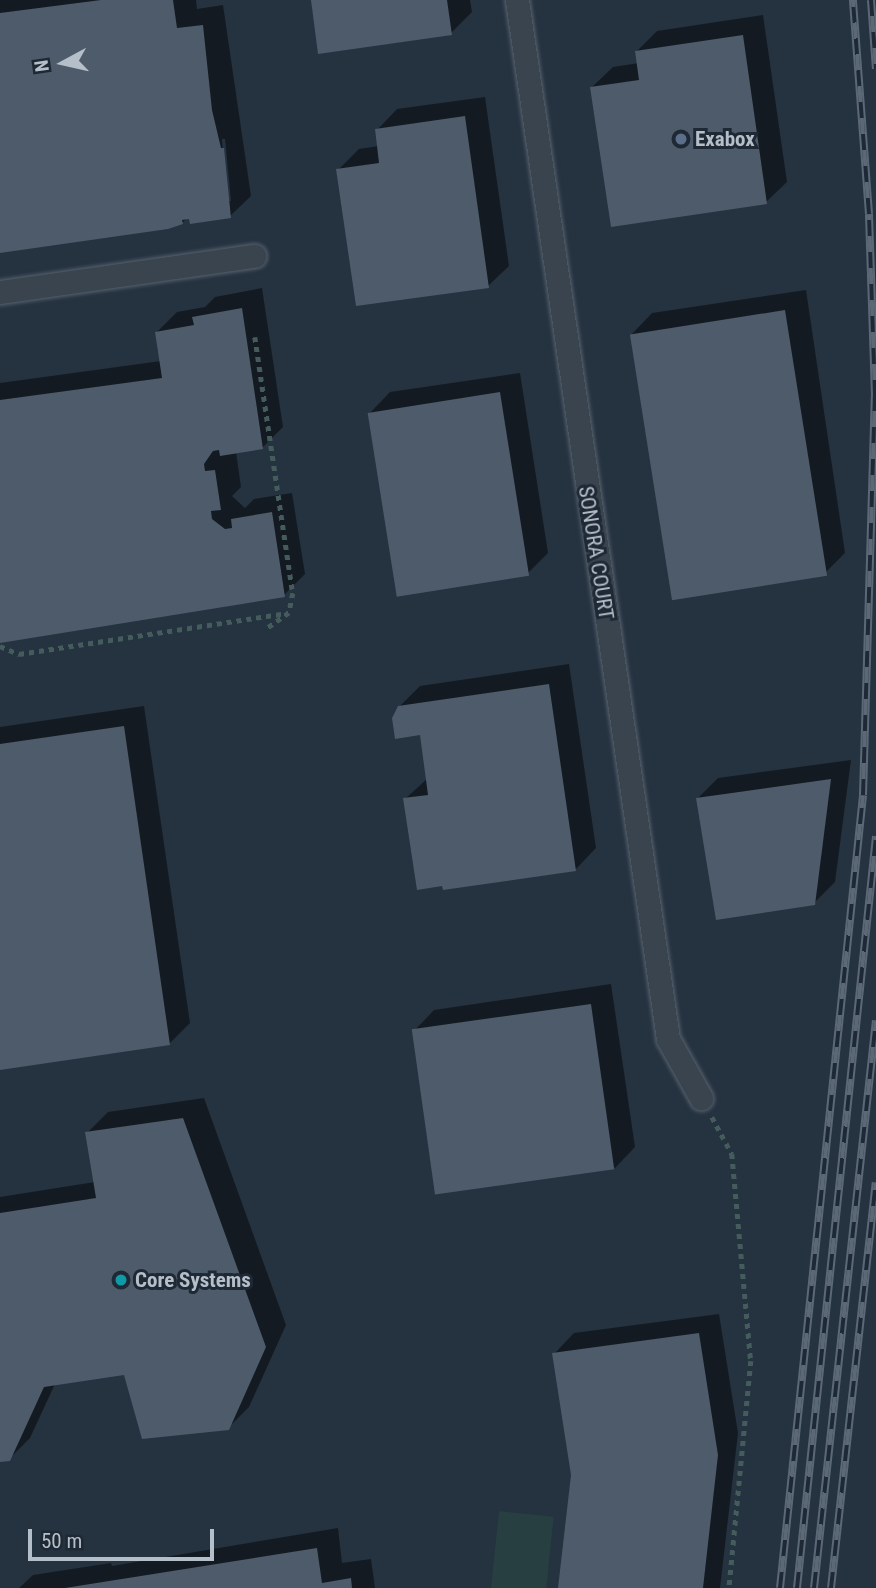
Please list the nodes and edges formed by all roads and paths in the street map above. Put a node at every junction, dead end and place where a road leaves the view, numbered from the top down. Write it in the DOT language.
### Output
graph roads {
  1 [pos="517,0"];
  2 [pos="254,256"];
  3 [pos="0,292"];
  4 [pos="255,337"];
  5 [pos="289,613"];
  6 [pos="266,629"];
  7 [pos="0,646"];
  8 [pos="701,1098"];
  9 [pos="729,1588"];
  1 -- 8 [label="street, SONORA COURT"];
  2 -- 3 [label="street"];
  4 -- 5 [label="path"];
  5 -- 6 [label="path"];
  5 -- 7 [label="path"];
  8 -- 9 [label="path"];
}
